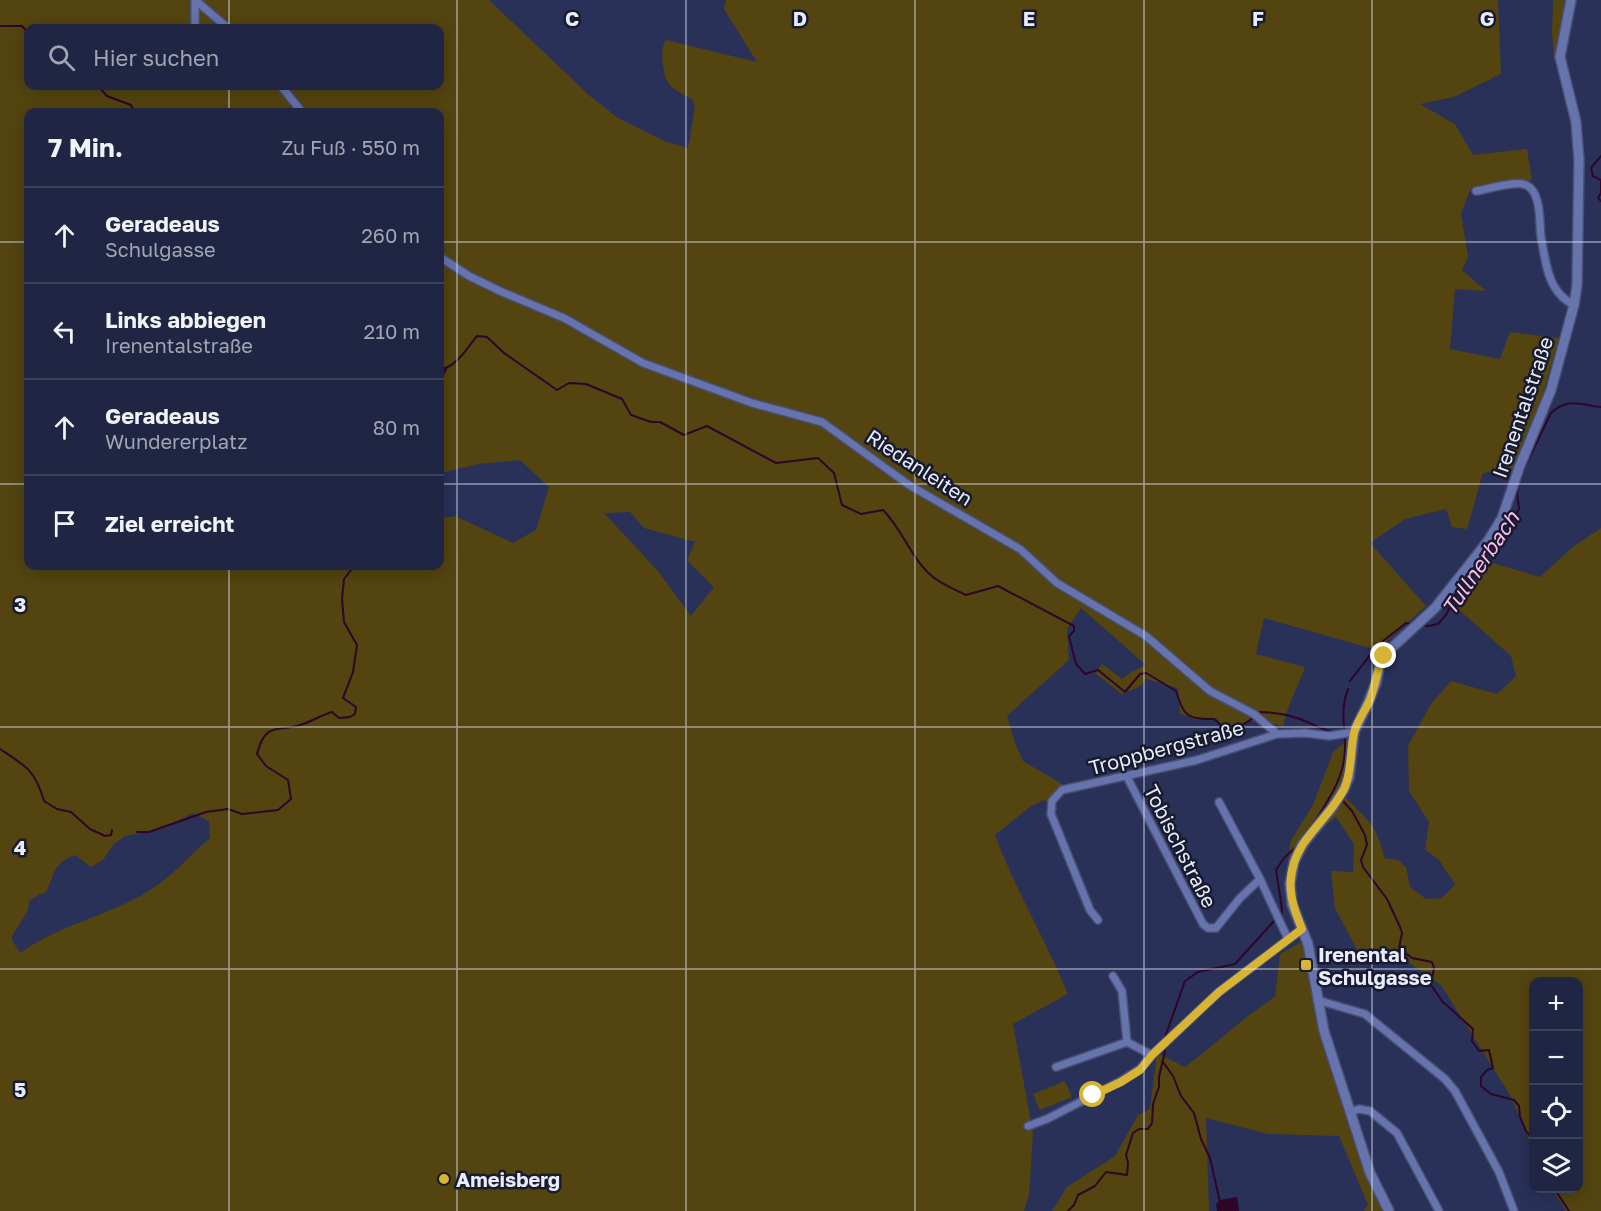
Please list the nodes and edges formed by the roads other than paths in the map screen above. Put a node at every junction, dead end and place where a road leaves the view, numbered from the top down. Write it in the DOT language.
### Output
graph roads {
  1 [pos="195,0"];
  2 [pos="1571,0"];
  3 [pos="195,24"];
  4 [pos="223,24"];
  5 [pos="284,90"];
  6 [pos="299,108"];
  7 [pos="1476,191"];
  8 [pos="444,260"];
  9 [pos="1574,306"];
  10 [pos="1351,733"];
  11 [pos="1277,734"];
  12 [pos="1127,777"];
  13 [pos="1219,802"];
  14 [pos="1260,879"];
  15 [pos="1098,920"];
  16 [pos="1302,929"];
  17 [pos="1288,939"];
  18 [pos="1113,976"];
  19 [pos="1317,1000"];
  20 [pos="1127,1042"];
  21 [pos="1152,1055"];
  22 [pos="1056,1067"];
  23 [pos="1350,1112"];
  24 [pos="1028,1126"];
  25 [pos="1389,1211"];
  26 [pos="1439,1211"];
  27 [pos="1514,1211"];
  1 -- 3 [label="street"];
  1 -- 4 [label="street"];
  2 -- 9 [label="street, Irenentalstraße"];
  5 -- 6 [label="street"];
  7 -- 9 [label="street"];
  8 -- 11 [label="street, Riedanleiten"];
  9 -- 10 [label="street, Irenentalstraße"];
  10 -- 11 [label="street"];
  10 -- 16 [label="street"];
  11 -- 12 [label="street, Troppbergstraße"];
  12 -- 14 [label="street, Tobischstraße"];
  12 -- 15 [label="street, Troppbergstraße"];
  13 -- 14 [label="street"];
  14 -- 17 [label="street"];
  16 -- 17 [label="street"];
  16 -- 19 [label="street"];
  17 -- 21 [label="street"];
  18 -- 20 [label="street"];
  19 -- 23 [label="street"];
  19 -- 27 [label="street"];
  20 -- 21 [label="street"];
  20 -- 22 [label="street"];
  21 -- 24 [label="street"];
  23 -- 25 [label="street"];
  23 -- 26 [label="street"];
}
